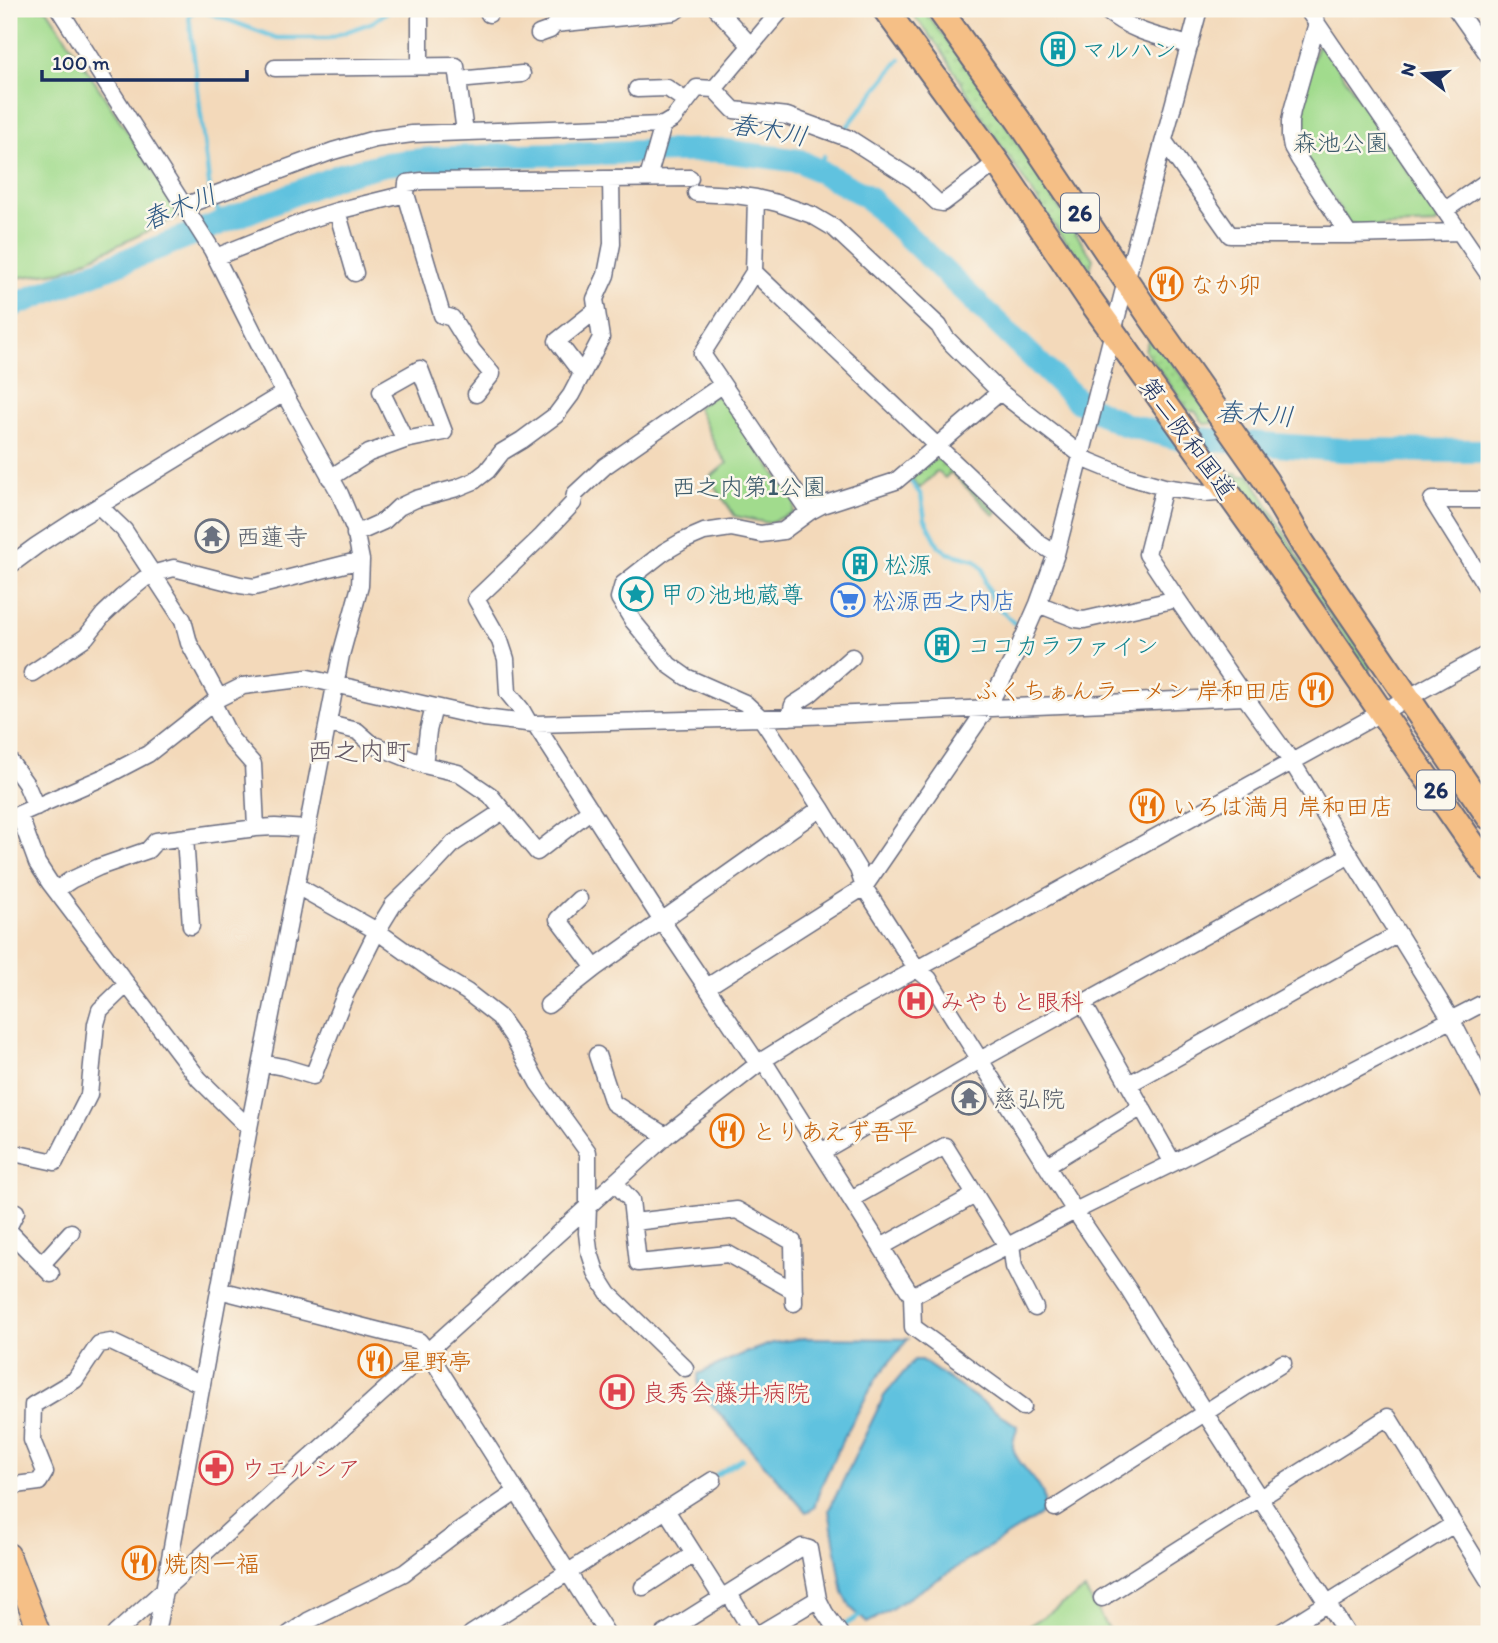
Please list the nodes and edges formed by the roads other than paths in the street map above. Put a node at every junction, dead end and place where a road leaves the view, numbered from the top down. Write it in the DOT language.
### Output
graph roads {
  1 [pos="59,9"];
  2 [pos="547,9"];
  3 [pos="678,9"];
  4 [pos="716,9"];
  5 [pos="782,9"];
  6 [pos="885,9"];
  7 [pos="939,9"];
  8 [pos="1104,9"];
  9 [pos="1199,9"];
  10 [pos="1307,9"];
  11 [pos="1456,9"];
  12 [pos="420,18"];
  13 [pos="1317,23"];
  14 [pos="555,24"];
  15 [pos="539,34"];
  16 [pos="1190,45"];
  17 [pos="751,46"];
  18 [pos="1489,56"];
  19 [pos="420,66"];
  20 [pos="275,68"];
  21 [pos="522,74"];
  22 [pos="458,80"];
  23 [pos="637,89"];
  24 [pos="714,89"];
  25 [pos="687,101"];
  26 [pos="662,129"];
  27 [pos="465,132"];
  28 [pos="1164,141"];
  29 [pos="997,162"];
  30 [pos="650,174"];
  31 [pos="611,179"];
  32 [pos="1489,180"];
  33 [pos="405,194"];
  34 [pos="756,198"];
  35 [pos="186,209"];
  36 [pos="1445,210"];
  37 [pos="337,211"];
  38 [pos="1460,232"];
  39 [pos="1349,235"];
  40 [pos="214,254"];
  41 [pos="754,272"];
  42 [pos="355,273"];
  43 [pos="1489,275"];
  44 [pos="1126,281"];
  45 [pos="596,310"];
  46 [pos="1113,333"];
  47 [pos="582,374"];
  48 [pos="722,385"];
  49 [pos="1000,392"];
  50 [pos="284,393"];
  51 [pos="476,394"];
  52 [pos="405,440"];
  53 [pos="937,446"];
  54 [pos="1081,456"];
  55 [pos="330,478"];
  56 [pos="1220,482"];
  57 [pos="1164,487"];
  58 [pos="1489,500"];
  59 [pos="99,506"];
  60 [pos="808,512"];
  61 [pos="355,534"];
  62 [pos="1056,554"];
  63 [pos="361,560"];
  64 [pos="9,566"];
  65 [pos="153,575"];
  66 [pos="1489,591"];
  67 [pos="1177,599"];
  68 [pos="1038,604"];
  69 [pos="1489,653"];
  70 [pos="852,657"];
  71 [pos="32,673"];
  72 [pos="337,684"];
  73 [pos="1245,697"];
  74 [pos="1409,698"];
  75 [pos="216,700"];
  76 [pos="434,707"];
  77 [pos="987,708"];
  78 [pos="1382,712"];
  79 [pos="789,717"];
  80 [pos="761,718"];
  81 [pos="329,724"];
  82 [pos="532,724"];
  83 [pos="9,760"];
  84 [pos="1292,762"];
  85 [pos="424,765"];
  86 [pos="36,807"];
  87 [pos="821,808"];
  88 [pos="590,810"];
  89 [pos="503,811"];
  90 [pos="14,817"];
  91 [pos="1489,817"];
  92 [pos="256,828"];
  93 [pos="308,829"];
  94 [pos="185,837"];
  95 [pos="1349,855"];
  96 [pos="1489,869"];
  97 [pos="296,886"];
  98 [pos="864,887"];
  99 [pos="56,890"];
  100 [pos="579,899"];
  101 [pos="662,921"];
  102 [pos="191,926"];
  103 [pos="377,932"];
  104 [pos="1398,934"];
  105 [pos="595,968"];
  106 [pos="917,970"];
  107 [pos="127,984"];
  108 [pos="707,987"];
  109 [pos="1489,1000"];
  110 [pos="1083,1003"];
  111 [pos="548,1005"];
  112 [pos="1452,1021"];
  113 [pos="597,1055"];
  114 [pos="980,1060"];
  115 [pos="761,1062"];
  116 [pos="262,1063"];
  117 [pos="1129,1084"];
  118 [pos="1489,1093"];
  119 [pos="1142,1107"];
  120 [pos="249,1128"];
  121 [pos="666,1136"];
  122 [pos="9,1152"];
  123 [pos="821,1152"];
  124 [pos="1173,1163"];
  125 [pos="1046,1166"];
  126 [pos="615,1183"];
  127 [pos="975,1195"];
  128 [pos="851,1199"];
  129 [pos="588,1207"];
  130 [pos="1075,1211"];
  131 [pos="634,1222"];
  132 [pos="11,1223"];
  133 [pos="71,1232"];
  134 [pos="1009,1245"];
  135 [pos="881,1247"];
  136 [pos="219,1290"];
  137 [pos="912,1296"];
  138 [pos="1035,1308"];
  139 [pos="428,1352"];
  140 [pos="1283,1363"];
  141 [pos="685,1368"];
  142 [pos="202,1385"];
  143 [pos="1023,1406"];
  144 [pos="1205,1413"];
  145 [pos="713,1480"];
  146 [pos="9,1488"];
  147 [pos="516,1492"];
  148 [pos="1260,1498"];
  149 [pos="1055,1508"];
  150 [pos="666,1510"];
  151 [pos="1454,1524"];
  152 [pos="694,1553"];
  153 [pos="9,1554"];
  154 [pos="567,1573"];
  155 [pos="1489,1581"];
  156 [pos="643,1587"];
  157 [pos="165,1589"];
  158 [pos="725,1596"];
  159 [pos="1102,1598"];
  160 [pos="818,1599"];
  161 [pos="1327,1603"];
  162 [pos="312,1628"];
  163 [pos="40,1634"];
  164 [pos="115,1634"];
  165 [pos="156,1634"];
  166 [pos="289,1634"];
  167 [pos="471,1634"];
  168 [pos="607,1634"];
  169 [pos="664,1634"];
  170 [pos="756,1634"];
  171 [pos="840,1634"];
  172 [pos="1278,1634"];
  173 [pos="1347,1634"];
  1 -- 35 [label="street"];
  2 -- 14 [label="street"];
  3 -- 14 [label="street"];
  4 -- 17 [label="street"];
  5 -- 17 [label="street"];
  6 -- 29 [label="highway, 第二阪和国道 / 26"];
  7 -- 44 [label="highway, 第二阪和国道 / 26"];
  8 -- 16 [label="street"];
  9 -- 16 [label="street"];
  10 -- 13 [label="street"];
  11 -- 18 [label="street"];
  12 -- 19 [label="street"];
  13 -- 36 [label="street"];
  13 -- 39 [label="street"];
  14 -- 15 [label="street"];
  16 -- 28 [label="street"];
  17 -- 24 [label="street"];
  19 -- 20 [label="street"];
  19 -- 22 [label="street"];
  21 -- 22 [label="street"];
  22 -- 27 [label="street"];
  23 -- 25 [label="street"];
  24 -- 25 [label="street"];
  24 -- 29 [label="street"];
  25 -- 26 [label="street"];
  26 -- 27 [label="street"];
  26 -- 30 [label="street"];
  27 -- 35 [label="street"];
  28 -- 39 [label="street"];
  28 -- 44 [label="street"];
  29 -- 46 [label="highway, 第二阪和国道 / 26"];
  30 -- 31 [label="street"];
  30 -- 34 [label="street"];
  31 -- 33 [label="street"];
  31 -- 45 [label="street"];
  32 -- 36 [label="street"];
  33 -- 37 [label="street"];
  33 -- 51 [label="street"];
  34 -- 41 [label="street"];
  34 -- 49 [label="street"];
  35 -- 40 [label="street"];
  36 -- 38 [label="street"];
  37 -- 40 [label="street"];
  37 -- 42 [label="street"];
  38 -- 39 [label="street"];
  38 -- 43 [label="street"];
  40 -- 50 [label="street"];
  41 -- 48 [label="street"];
  41 -- 53 [label="street"];
  44 -- 46 [label="street"];
  44 -- 74 [label="highway, 第二阪和国道 / 26"];
  45 -- 47 [label="street"];
  45 -- 47 [label="street"];
  46 -- 54 [label="street"];
  46 -- 56 [label="highway, 第二阪和国道 / 26"];
  47 -- 61 [label="street"];
  48 -- 60 [label="street"];
  48 -- 82 [label="street"];
  49 -- 53 [label="street"];
  49 -- 54 [label="street"];
  50 -- 55 [label="street"];
  50 -- 59 [label="street"];
  52 -- 52 [label="street"];
  52 -- 55 [label="street"];
  53 -- 60 [label="street"];
  53 -- 62 [label="street"];
  54 -- 57 [label="street"];
  54 -- 62 [label="street"];
  55 -- 61 [label="street"];
  56 -- 57 [label="street"];
  56 -- 78 [label="highway, 第二阪和国道 / 26"];
  57 -- 67 [label="street"];
  58 -- 66 [label="street"];
  59 -- 64 [label="street"];
  59 -- 65 [label="street"];
  60 -- 80 [label="street"];
  61 -- 63 [label="street"];
  62 -- 68 [label="street"];
  63 -- 65 [label="street"];
  63 -- 72 [label="street"];
  65 -- 71 [label="street"];
  65 -- 75 [label="street"];
  67 -- 68 [label="street"];
  67 -- 73 [label="street"];
  68 -- 77 [label="street"];
  69 -- 74 [label="street"];
  70 -- 79 [label="street"];
  72 -- 75 [label="street"];
  72 -- 76 [label="street"];
  72 -- 81 [label="street"];
  73 -- 77 [label="street"];
  73 -- 84 [label="street"];
  74 -- 78 [label="street"];
  74 -- 91 [label="highway, 第二阪和国道 / 26"];
  75 -- 86 [label="street"];
  75 -- 92 [label="street"];
  76 -- 82 [label="street"];
  76 -- 85 [label="street"];
  77 -- 79 [label="street"];
  77 -- 98 [label="street"];
  78 -- 84 [label="street"];
  78 -- 96 [label="highway, 第二阪和国道 / 26"];
  79 -- 80 [label="street"];
  80 -- 82 [label="street"];
  80 -- 87 [label="street"];
  81 -- 85 [label="street"];
  81 -- 93 [label="street"];
  82 -- 88 [label="street"];
  83 -- 86 [label="street"];
  84 -- 95 [label="street"];
  84 -- 106 [label="street"];
  85 -- 89 [label="street"];
  86 -- 90 [label="street"];
  87 -- 98 [label="street"];
  87 -- 101 [label="street"];
  88 -- 89 [label="street"];
  88 -- 101 [label="street"];
  89 -- 103 [label="street"];
  90 -- 99 [label="street"];
  92 -- 93 [label="street"];
  92 -- 94 [label="street"];
  93 -- 97 [label="street"];
  94 -- 99 [label="street"];
  94 -- 102 [label="street"];
  95 -- 104 [label="street"];
  95 -- 110 [label="street"];
  97 -- 103 [label="street"];
  97 -- 116 [label="street"];
  98 -- 106 [label="street"];
  98 -- 108 [label="street"];
  99 -- 107 [label="street"];
  100 -- 105 [label="street"];
  101 -- 105 [label="street"];
  101 -- 108 [label="street"];
  103 -- 116 [label="street"];
  103 -- 129 [label="street"];
  104 -- 112 [label="street"];
  104 -- 117 [label="street"];
  105 -- 111 [label="street"];
  106 -- 114 [label="street"];
  106 -- 115 [label="street"];
  107 -- 120 [label="street"];
  107 -- 122 [label="street"];
  108 -- 115 [label="street"];
  109 -- 112 [label="street"];
  110 -- 114 [label="street"];
  110 -- 117 [label="street"];
  112 -- 118 [label="street"];
  112 -- 124 [label="street"];
  113 -- 121 [label="street"];
  114 -- 123 [label="street"];
  114 -- 125 [label="street"];
  115 -- 121 [label="street"];
  115 -- 123 [label="street"];
  116 -- 120 [label="street"];
  117 -- 119 [label="street"];
  119 -- 124 [label="street"];
  119 -- 125 [label="street"];
  120 -- 136 [label="street"];
  121 -- 126 [label="street"];
  123 -- 128 [label="street"];
  124 -- 130 [label="street"];
  125 -- 130 [label="street"];
  126 -- 129 [label="street"];
  126 -- 131 [label="street"];
  127 -- 128 [label="street"];
  127 -- 134 [label="street"];
  127 -- 135 [label="street"];
  128 -- 135 [label="street"];
  129 -- 139 [label="street"];
  129 -- 141 [label="street"];
  130 -- 134 [label="street"];
  130 -- 144 [label="street"];
  131 -- 131 [label="street"];
  132 -- 133 [label="street"];
  134 -- 137 [label="street"];
  134 -- 138 [label="street"];
  135 -- 137 [label="street"];
  136 -- 139 [label="street"];
  136 -- 142 [label="street"];
  137 -- 143 [label="street"];
  139 -- 147 [label="street"];
  139 -- 157 [label="street"];
  140 -- 144 [label="street"];
  142 -- 146 [label="street"];
  142 -- 157 [label="street"];
  144 -- 148 [label="street"];
  144 -- 149 [label="street"];
  145 -- 150 [label="street"];
  147 -- 154 [label="street"];
  147 -- 162 [label="street"];
  148 -- 151 [label="street"];
  148 -- 159 [label="street"];
  148 -- 161 [label="street"];
  150 -- 152 [label="street"];
  150 -- 154 [label="street"];
  151 -- 155 [label="street"];
  151 -- 161 [label="street"];
  152 -- 156 [label="street"];
  152 -- 158 [label="street"];
  153 -- 163 [label="main road"];
  154 -- 167 [label="street"];
  154 -- 168 [label="street"];
  157 -- 164 [label="street"];
  157 -- 165 [label="street"];
  158 -- 160 [label="street"];
  158 -- 169 [label="street"];
  158 -- 170 [label="street"];
  160 -- 170 [label="street"];
  160 -- 171 [label="street"];
  161 -- 172 [label="street"];
  161 -- 173 [label="street"];
  162 -- 166 [label="street"];
}
